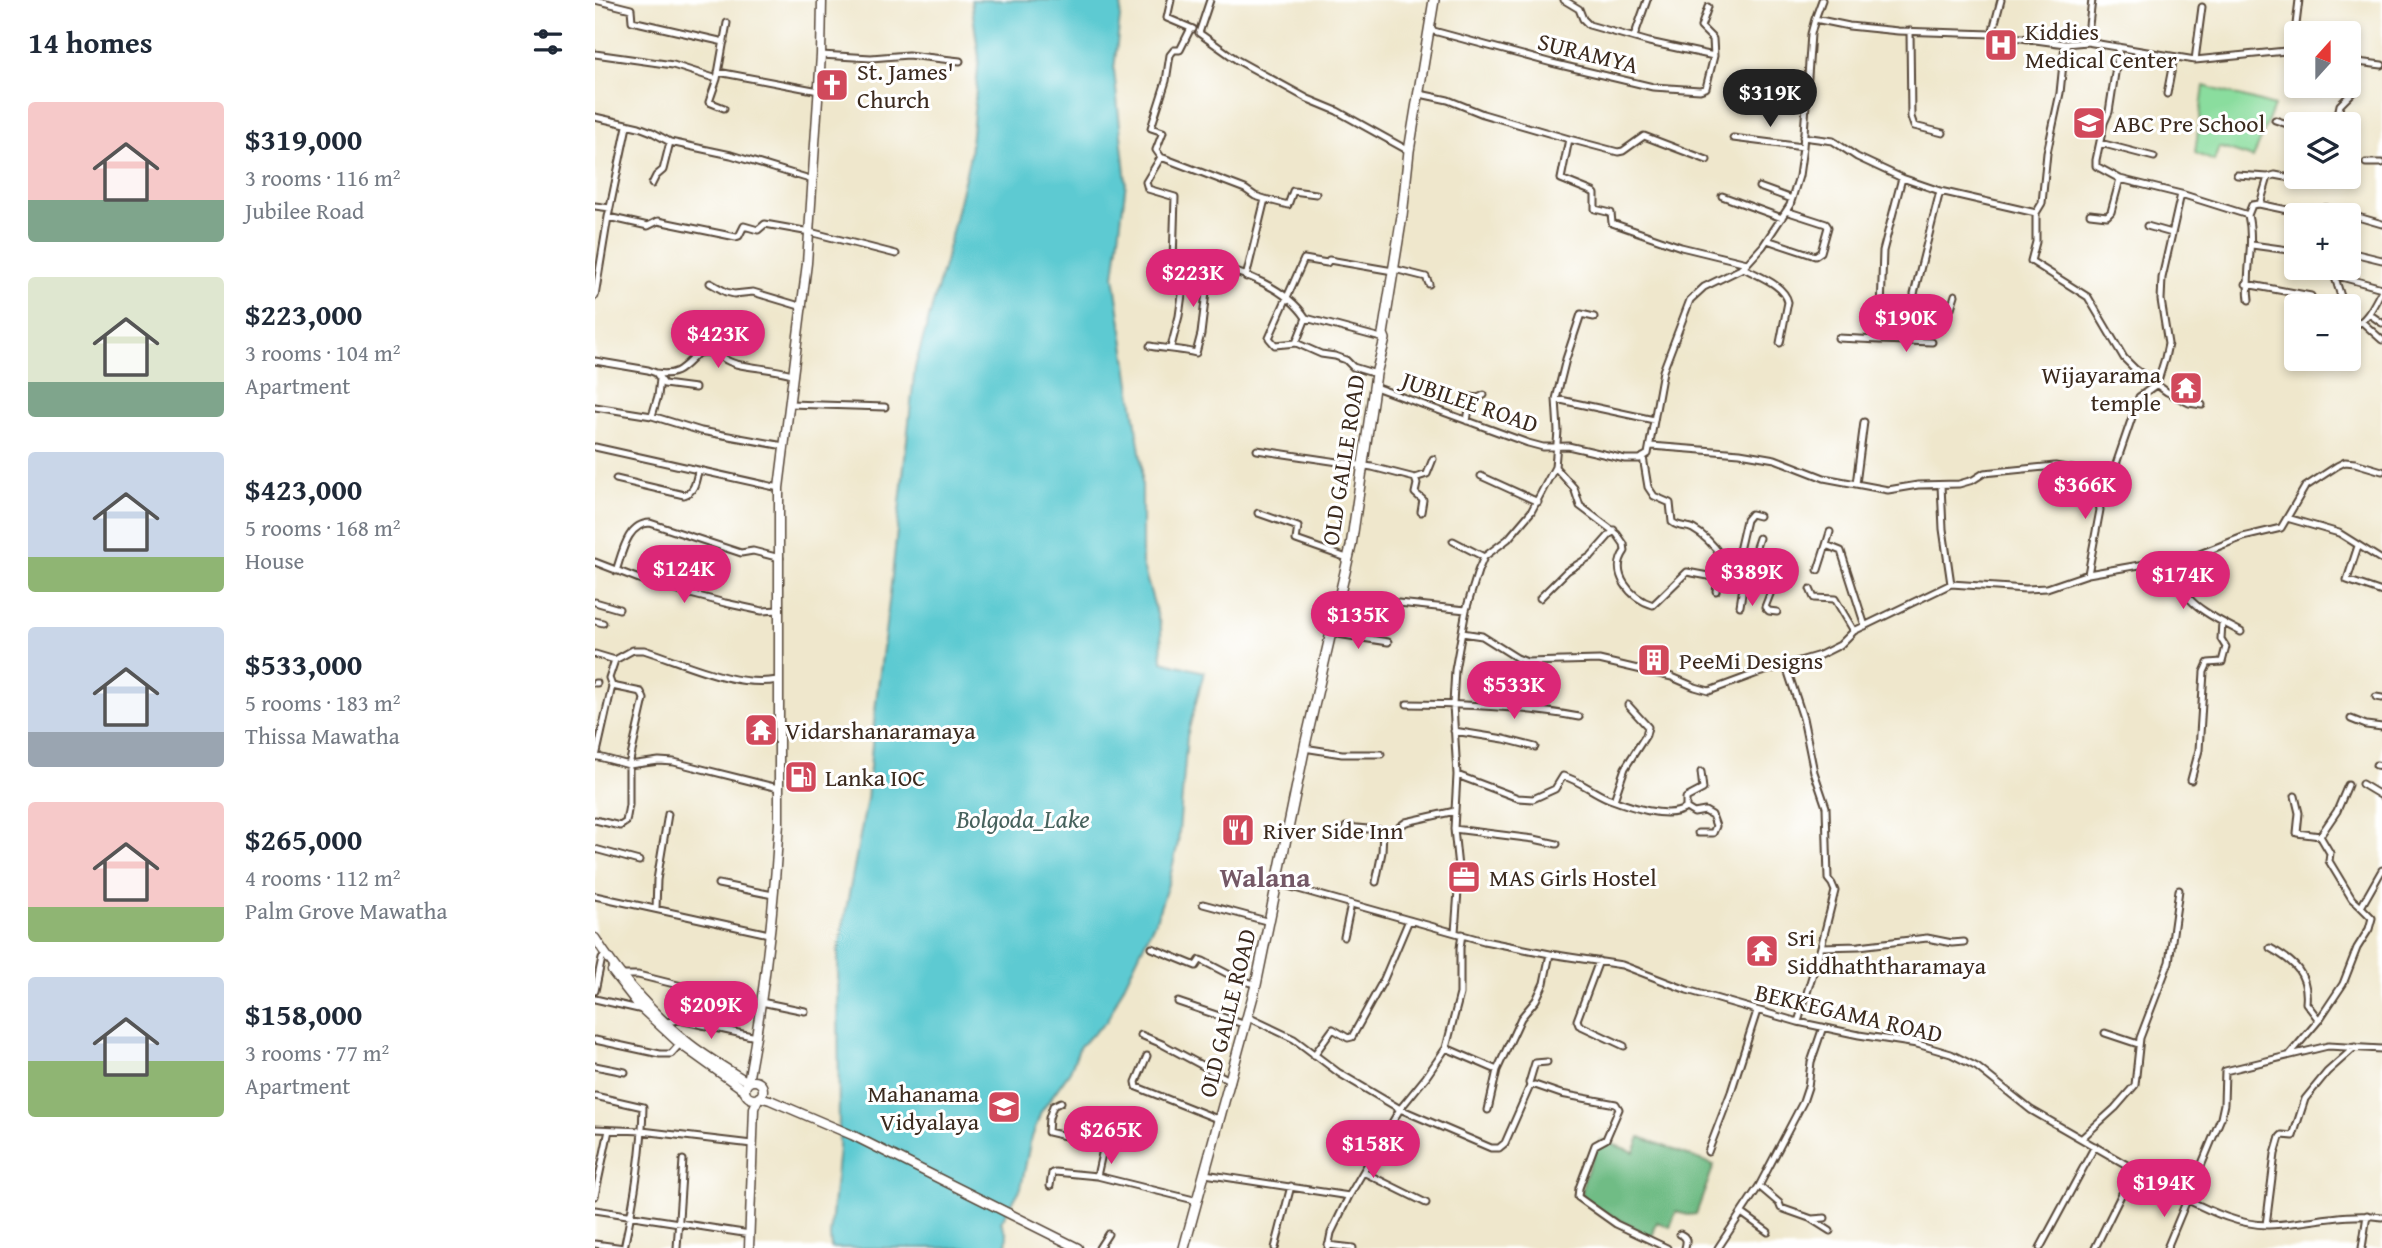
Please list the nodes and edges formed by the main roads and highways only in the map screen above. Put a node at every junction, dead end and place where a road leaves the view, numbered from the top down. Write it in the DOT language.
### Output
graph roads {
  1 [pos="822,0"];
  2 [pos="1434,0"];
  3 [pos="595,938"];
  4 [pos="595,948"];
  5 [pos="641,1005"];
  6 [pos="753,1054"];
  7 [pos="746,1089"];
  8 [pos="760,1089"];
  9 [pos="754,1108"];
  10 [pos="749,1248"];
  11 [pos="1078,1248"];
  12 [pos="1184,1248"];
  1 -- 6 [label="main road"];
  2 -- 12 [label="highway, OLD GALLE ROAD"];
  3 -- 5 [label="main road"];
  4 -- 5 [label="main road"];
  5 -- 7 [label="main road"];
  5 -- 7 [label="main road"];
  6 -- 7 [label="main road"];
  6 -- 8 [label="main road"];
  7 -- 8 [label="main road"];
  7 -- 8 [label="main road"];
  7 -- 9 [label="main road"];
  8 -- 9 [label="main road"];
  8 -- 11 [label="main road"];
  9 -- 10 [label="main road"];
}
